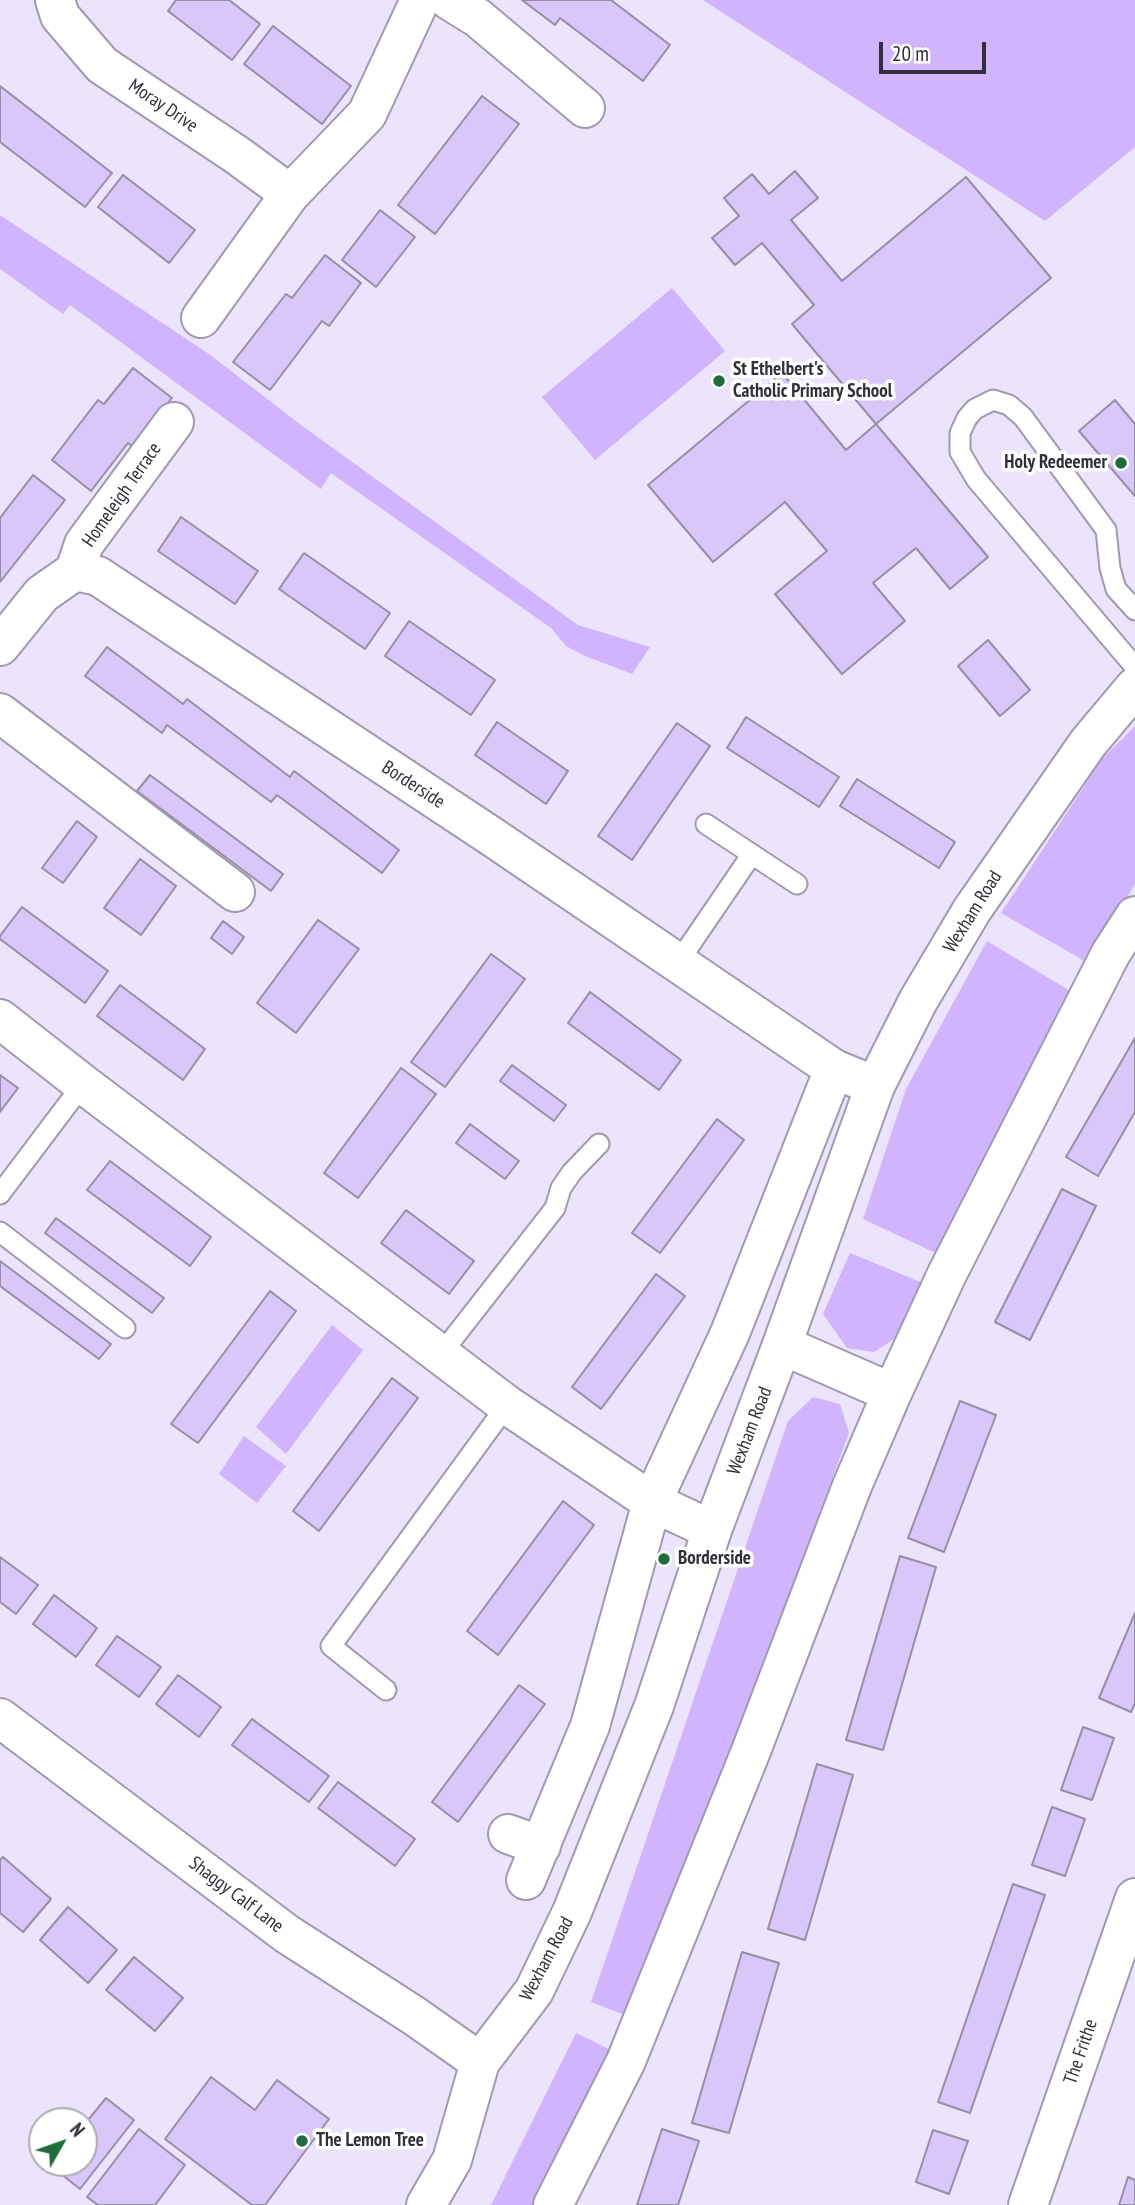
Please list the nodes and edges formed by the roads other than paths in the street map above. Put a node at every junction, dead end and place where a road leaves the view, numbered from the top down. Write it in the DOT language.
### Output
graph roads {
  1 [pos="55,0"];
  2 [pos="419,0"];
  3 [pos="449,0"];
  4 [pos="584,108"];
  5 [pos="290,194"];
  6 [pos="201,318"];
  7 [pos="174,422"];
  8 [pos="75,572"];
  9 [pos="1135,610"];
  10 [pos="0,646"];
  11 [pos="1135,667"];
  12 [pos="1135,687"];
  13 [pos="0,713"];
  14 [pos="706,824"];
  15 [pos="752,854"];
  16 [pos="797,884"];
  17 [pos="235,892"];
  18 [pos="1135,916"];
  19 [pos="677,964"];
  20 [pos="0,1018"];
  21 [pos="834,1069"];
  22 [pos="83,1084"];
  23 [pos="875,1086"];
  24 [pos="599,1144"];
  25 [pos="0,1194"];
  26 [pos="0,1232"];
  27 [pos="125,1328"];
  28 [pos="782,1345"];
  29 [pos="441,1354"];
  30 [pos="892,1393"];
  31 [pos="506,1405"];
  32 [pos="652,1502"];
  33 [pos="712,1530"];
  34 [pos="386,1690"];
  35 [pos="0,1718"];
  36 [pos="525,1853"];
  37 [pos="1135,1898"];
  38 [pos="480,2062"];
  39 [pos="426,2205"];
  40 [pos="553,2205"];
  41 [pos="1028,2205"];
  1 -- 5 [label="street, Moray Drive"];
  2 -- 5 [label="street"];
  3 -- 4 [label="street"];
  5 -- 6 [label="street"];
  7 -- 8 [label="street, Homeleigh Terrace"];
  8 -- 10 [label="street"];
  8 -- 19 [label="street, Borderside"];
  9 -- 11 [label="lane"];
  12 -- 23 [label="street, Wexham Road"];
  13 -- 17 [label="street"];
  14 -- 15 [label="lane"];
  15 -- 16 [label="lane"];
  15 -- 19 [label="lane"];
  18 -- 30 [label="street"];
  19 -- 21 [label="street, Borderside"];
  20 -- 22 [label="street"];
  21 -- 23 [label="street, Borderside"];
  21 -- 32 [label="street"];
  22 -- 25 [label="lane"];
  22 -- 29 [label="street"];
  23 -- 28 [label="street, Wexham Road"];
  24 -- 29 [label="lane"];
  26 -- 27 [label="lane"];
  28 -- 30 [label="street"];
  28 -- 33 [label="street, Wexham Road"];
  29 -- 31 [label="street"];
  30 -- 40 [label="street"];
  31 -- 32 [label="street"];
  31 -- 34 [label="lane"];
  32 -- 33 [label="street"];
  32 -- 36 [label="street"];
  33 -- 38 [label="street, Wexham Road"];
  35 -- 38 [label="street, Shaggy Calf Lane"];
  37 -- 41 [label="street, The Frithe"];
  38 -- 39 [label="street, Wexham Road"];
}
